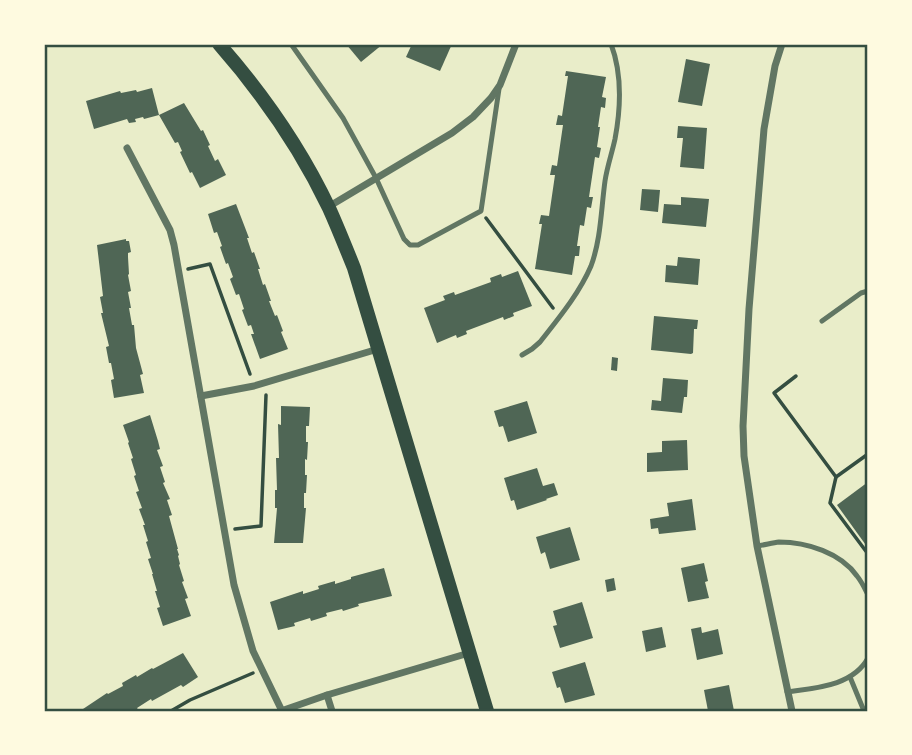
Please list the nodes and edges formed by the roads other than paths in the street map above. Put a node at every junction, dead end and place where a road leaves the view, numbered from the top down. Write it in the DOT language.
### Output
graph roads {
  1 [pos="219,44"];
  2 [pos="290,44"];
  3 [pos="516,44"];
  4 [pos="611,44"];
  5 [pos="782,44"];
  6 [pos="500,85"];
  7 [pos="127,148"];
  8 [pos="376,178"];
  9 [pos="328,206"];
  10 [pos="868,291"];
  11 [pos="822,321"];
  12 [pos="379,349"];
  13 [pos="522,355"];
  14 [pos="201,396"];
  15 [pos="757,545"];
  16 [pos="868,595"];
  17 [pos="470,653"];
  18 [pos="868,658"];
  19 [pos="850,677"];
  20 [pos="787,692"];
  21 [pos="327,695"];
  22 [pos="281,711"];
  23 [pos="332,711"];
  24 [pos="487,711"];
  25 [pos="792,711"];
  26 [pos="864,711"];
  1 -- 9 [label="main road"];
  2 -- 8 [label="lane"];
  3 -- 6 [label="street"];
  4 -- 13 [label="lane"];
  5 -- 15 [label="street"];
  6 -- 8 [label="street"];
  6 -- 8 [label="lane"];
  7 -- 14 [label="street"];
  8 -- 9 [label="street"];
  9 -- 12 [label="main road"];
  10 -- 11 [label="lane"];
  12 -- 14 [label="street"];
  12 -- 17 [label="main road"];
  14 -- 22 [label="street"];
  15 -- 16 [label="lane"];
  15 -- 20 [label="street"];
  17 -- 21 [label="street"];
  17 -- 24 [label="main road"];
  18 -- 19 [label="lane"];
  19 -- 20 [label="lane"];
  19 -- 26 [label="lane"];
  20 -- 25 [label="street"];
  21 -- 22 [label="street"];
  21 -- 23 [label="street"];
}
